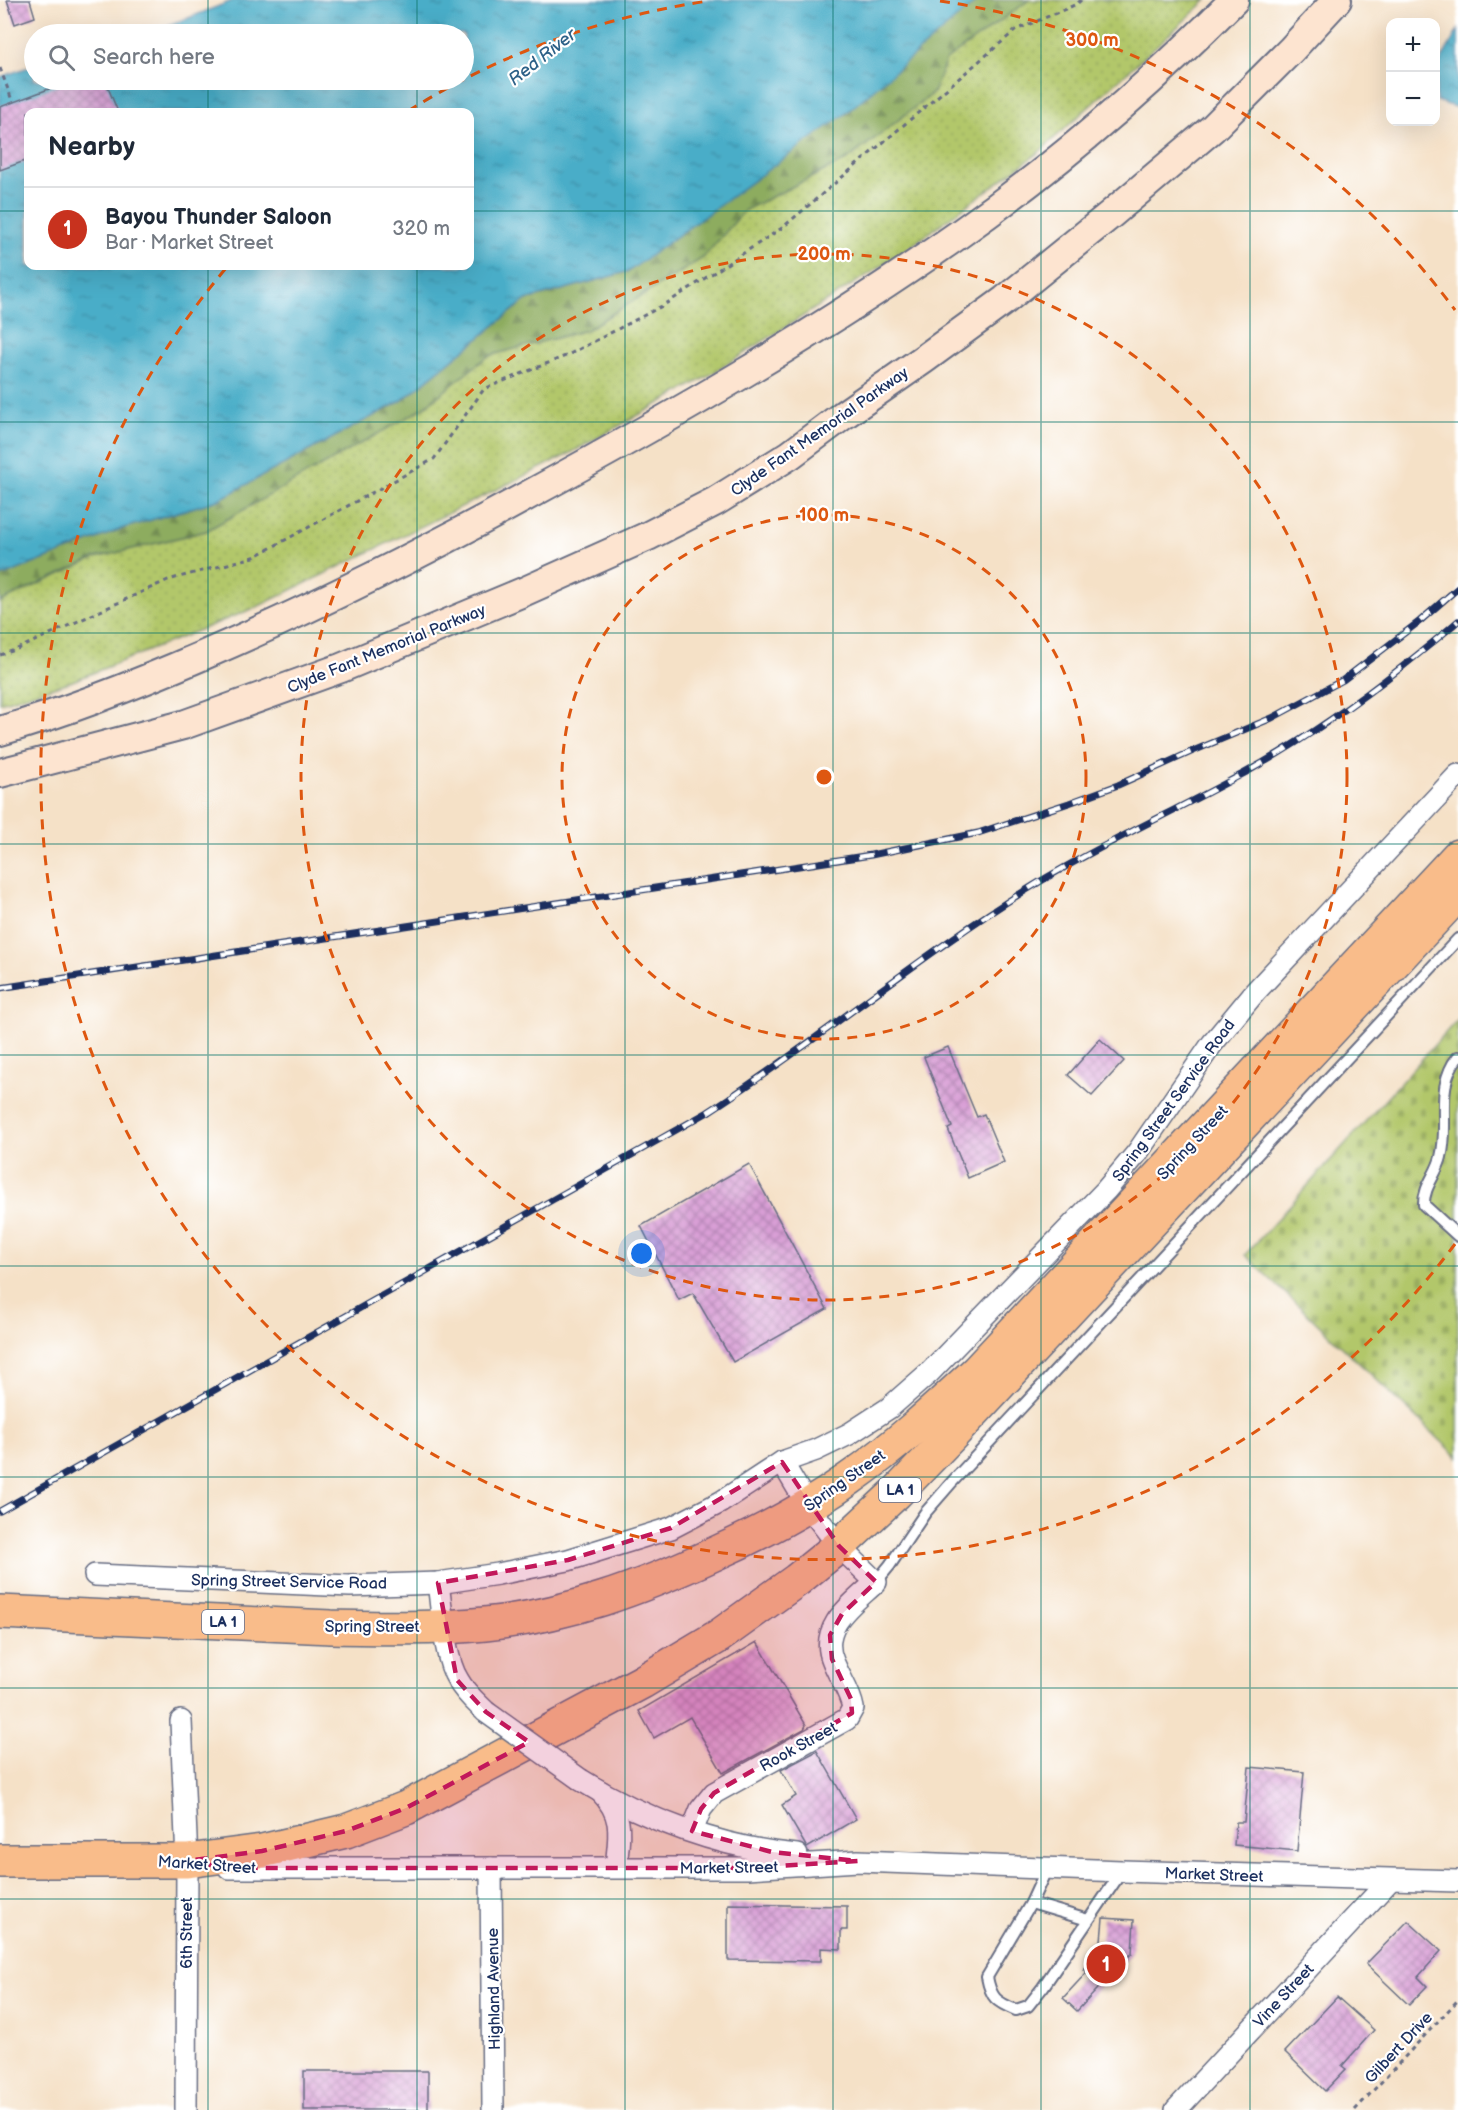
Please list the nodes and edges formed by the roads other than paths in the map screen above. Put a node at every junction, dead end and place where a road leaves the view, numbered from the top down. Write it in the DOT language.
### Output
graph roads {
  1 [pos="1234,0"];
  2 [pos="1337,0"];
  3 [pos="0,731"];
  4 [pos="0,773"];
  5 [pos="1458,775"];
  6 [pos="1458,856"];
  7 [pos="1458,894"];
  8 [pos="1458,939"];
  9 [pos="1458,1057"];
  10 [pos="1458,1236"];
  11 [pos="782,1462"];
  12 [pos="808,1506"];
  13 [pos="839,1546"];
  14 [pos="95,1575"];
  15 [pos="438,1582"];
  16 [pos="876,1582"];
  17 [pos="0,1612"];
  18 [pos="444,1626"];
  19 [pos="181,1721"];
  20 [pos="601,1792"];
  21 [pos="692,1831"];
  22 [pos="0,1861"];
  23 [pos="187,1861"];
  24 [pos="858,1861"];
  25 [pos="491,1868"];
  26 [pos="616,1868"];
  27 [pos="1047,1868"];
  28 [pos="1122,1871"];
  29 [pos="1390,1880"];
  30 [pos="1458,1881"];
  31 [pos="1031,1903"];
  32 [pos="1088,1920"];
  33 [pos="186,2110"];
  34 [pos="493,2110"];
  35 [pos="1176,2110"];
  1 -- 3 [label="main road"];
  2 -- 4 [label="main road, Clyde Fant Memorial Parkway"];
  5 -- 11 [label="street, Spring Street Service Road"];
  6 -- 12 [label="main road, Spring Street / LA 1"];
  7 -- 13 [label="main road, Spring Street / LA 1"];
  8 -- 16 [label="lane"];
  9 -- 10 [label="lane"];
  11 -- 12 [label="street"];
  11 -- 15 [label="street, Spring Street Service Road"];
  12 -- 13 [label="street"];
  12 -- 18 [label="main road, Spring Street / LA 1"];
  13 -- 16 [label="street"];
  13 -- 23 [label="main road, Spring Street / LA 1"];
  14 -- 15 [label="street, Spring Street Service Road"];
  15 -- 18 [label="street"];
  16 -- 21 [label="street, Rook Street"];
  17 -- 18 [label="main road, Spring Street / LA 1"];
  18 -- 20 [label="street, bridge"];
  19 -- 23 [label="street, 6th Street"];
  20 -- 21 [label="street"];
  20 -- 26 [label="street"];
  21 -- 24 [label="street"];
  22 -- 23 [label="main road, Market Street / LA 1"];
  23 -- 25 [label="street, Market Street"];
  23 -- 33 [label="street, 6th Street"];
  24 -- 26 [label="street, Market Street"];
  24 -- 27 [label="street, Market Street"];
  25 -- 26 [label="street, Market Street"];
  25 -- 34 [label="street, Highland Avenue"];
  27 -- 28 [label="street, Market Street"];
  27 -- 31 [label="lane"];
  28 -- 29 [label="street, Market Street"];
  28 -- 32 [label="lane"];
  29 -- 30 [label="street, Market Street"];
  29 -- 35 [label="street, Vine Street"];
  31 -- 32 [label="lane"];
  31 -- 32 [label="lane"];
}
